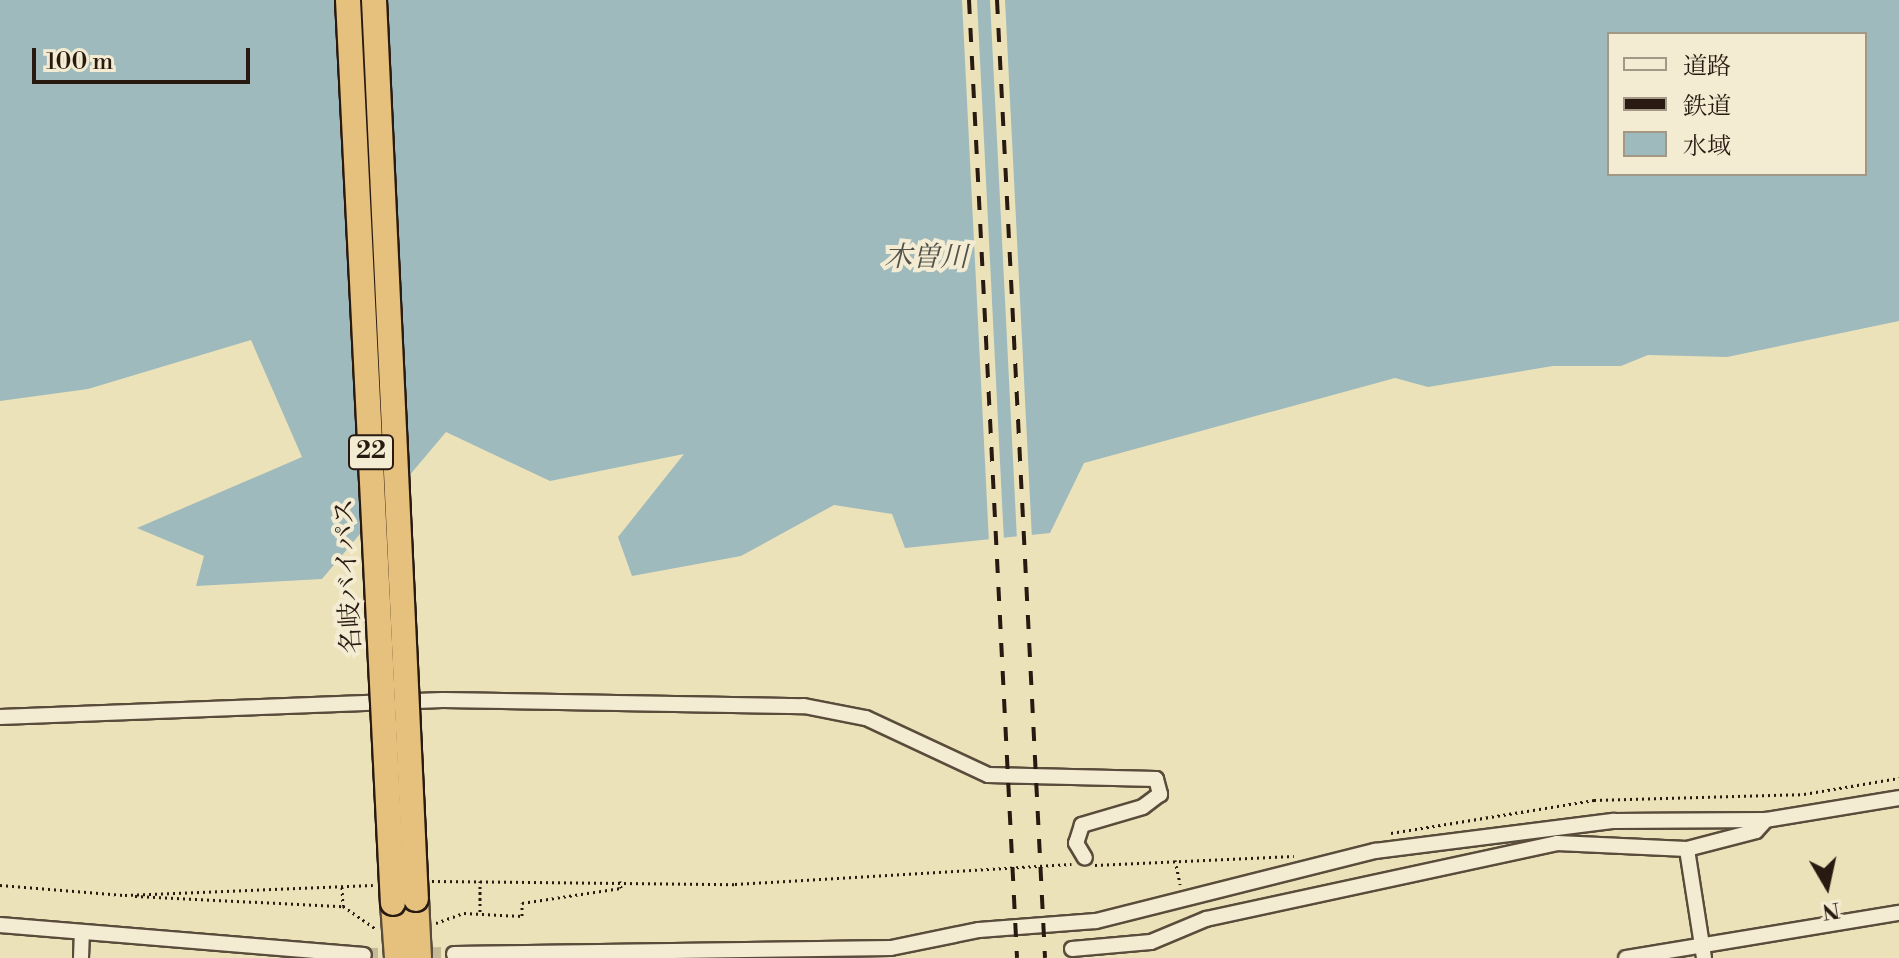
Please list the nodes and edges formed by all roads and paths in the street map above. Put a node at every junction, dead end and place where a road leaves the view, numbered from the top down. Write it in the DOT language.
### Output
graph roads {
  1 [pos="348,0"];
  2 [pos="374,0"];
  3 [pos="0,717"];
  4 [pos="1899,798"];
  5 [pos="1766,820"];
  6 [pos="1687,849"];
  7 [pos="1300,856"];
  8 [pos="1085,858"];
  9 [pos="1175,859"];
  10 [pos="620,879"];
  11 [pos="480,881"];
  12 [pos="0,885"];
  13 [pos="1180,886"];
  14 [pos="342,887"];
  15 [pos="125,895"];
  16 [pos="411,902"];
  17 [pos="343,906"];
  18 [pos="480,912"];
  19 [pos="1899,913"];
  20 [pos="0,925"];
  21 [pos="1069,925"];
  22 [pos="82,932"];
  23 [pos="391,947"];
  24 [pos="1703,953"];
  25 [pos="454,954"];
  26 [pos="1073,954"];
  27 [pos="364,955"];
  28 [pos="471,955"];
  29 [pos="347,957"];
  30 [pos="81,958"];
  31 [pos="419,958"];
  32 [pos="426,958"];
  33 [pos="1626,958"];
  1 -- 16 [label="highway, 名岐バイパス / 22, bridge"];
  2 -- 16 [label="highway, 名岐バイパス / 22, bridge"];
  3 -- 8 [label="street"];
  4 -- 5 [label="street"];
  5 -- 6 [label="street"];
  5 -- 21 [label="street"];
  6 -- 24 [label="street"];
  6 -- 26 [label="street"];
  7 -- 9 [label="path"];
  9 -- 10 [label="path"];
  9 -- 13 [label="path"];
  10 -- 11 [label="path"];
  10 -- 18 [label="path"];
  11 -- 16 [label="path"];
  11 -- 18 [label="path"];
  12 -- 15 [label="path"];
  14 -- 15 [label="path"];
  14 -- 16 [label="path"];
  14 -- 17 [label="path"];
  15 -- 17 [label="path"];
  16 -- 18 [label="path"];
  16 -- 23 [label="highway, 名岐バイパス / 22"];
  16 -- 31 [label="highway, 名岐バイパス / 22"];
  16 -- 32 [label="street"];
  17 -- 23 [label="path"];
  19 -- 24 [label="street"];
  20 -- 22 [label="street"];
  21 -- 26 [label="street"];
  21 -- 28 [label="street"];
  22 -- 29 [label="street"];
  22 -- 30 [label="street"];
  24 -- 33 [label="street"];
  25 -- 28 [label="street"];
  27 -- 29 [label="street"];
}
